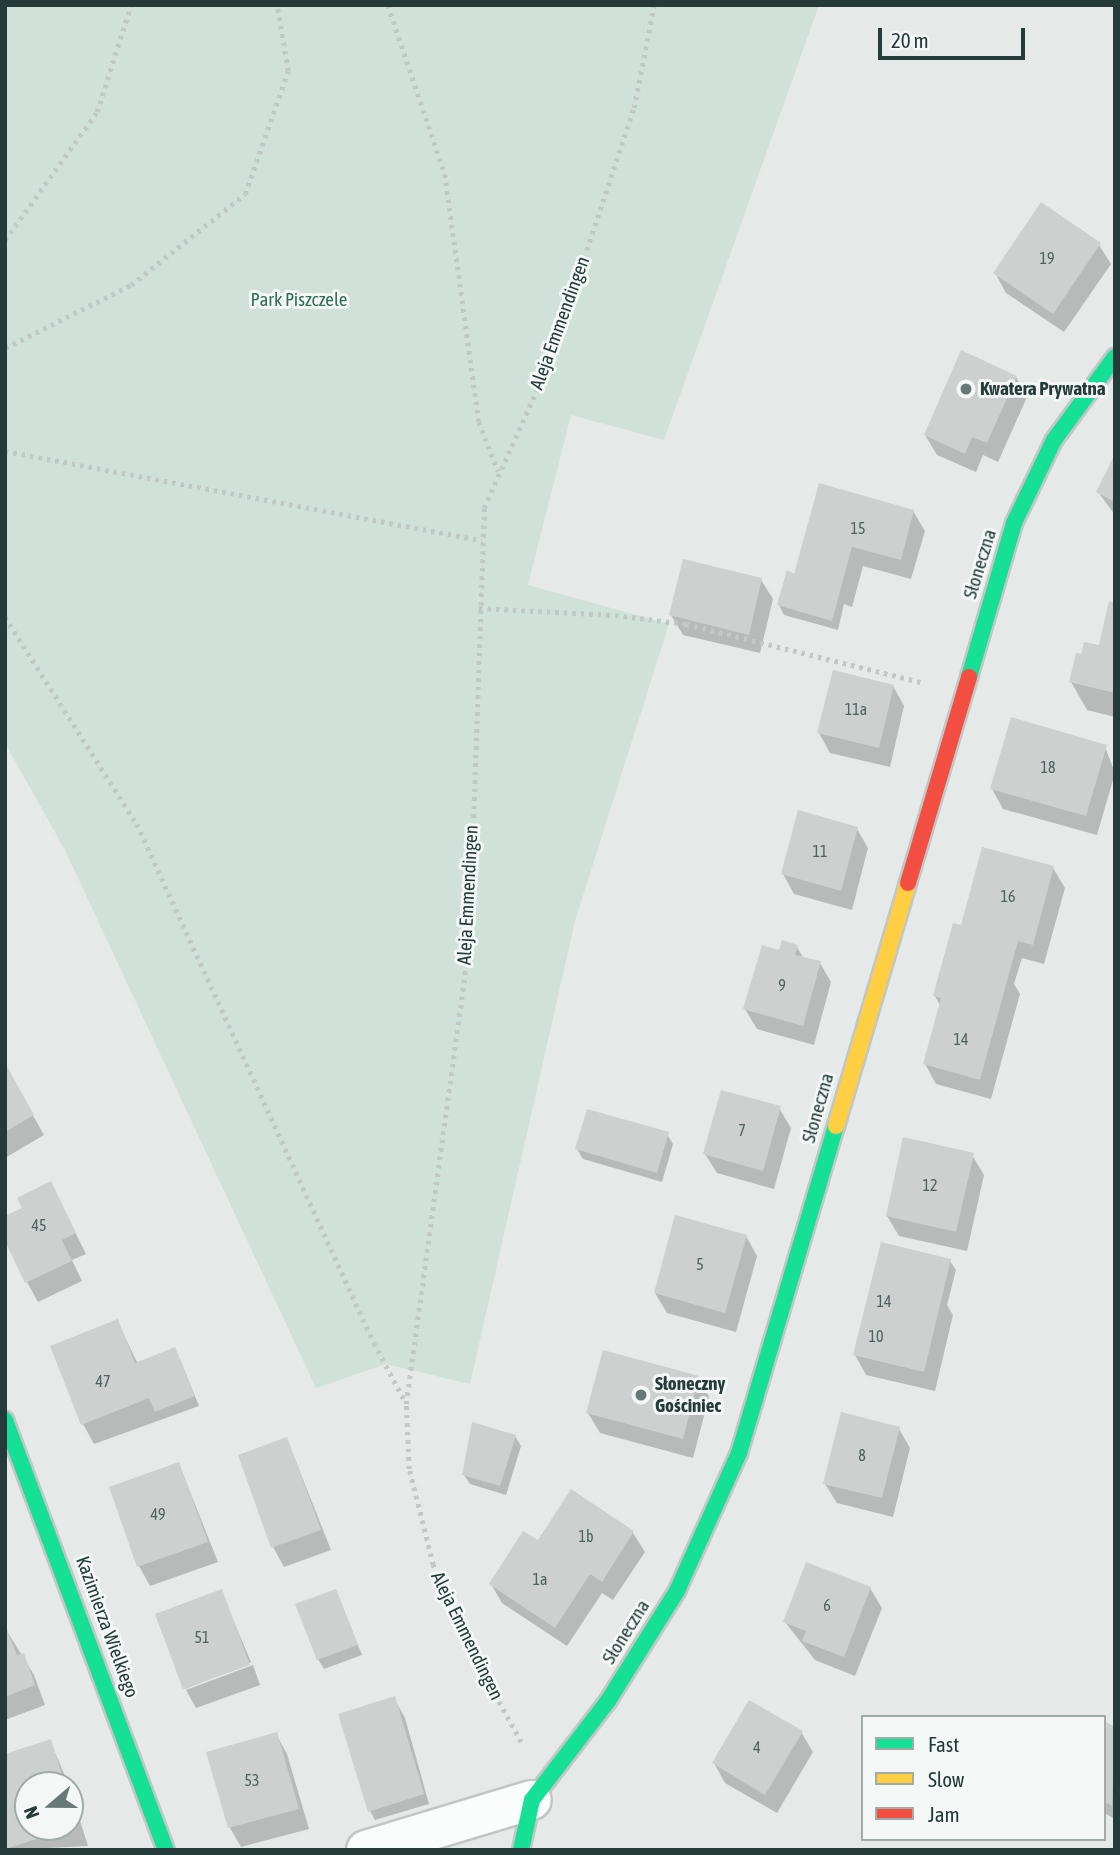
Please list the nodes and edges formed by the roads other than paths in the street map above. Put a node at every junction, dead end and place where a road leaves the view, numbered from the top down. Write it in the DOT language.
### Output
graph roads {
  1 [pos="1115,358"];
  2 [pos="5,1420"];
  3 [pos="539,1790"];
  4 [pos="166,1850"];
  5 [pos="366,1850"];
  6 [pos="521,1850"];
  1 -- 3 [label="street, Słoneczna"];
  2 -- 4 [label="street, Kazimierza Wielkiego"];
  3 -- 5 [label="street"];
  3 -- 6 [label="street, Słoneczna"];
}
